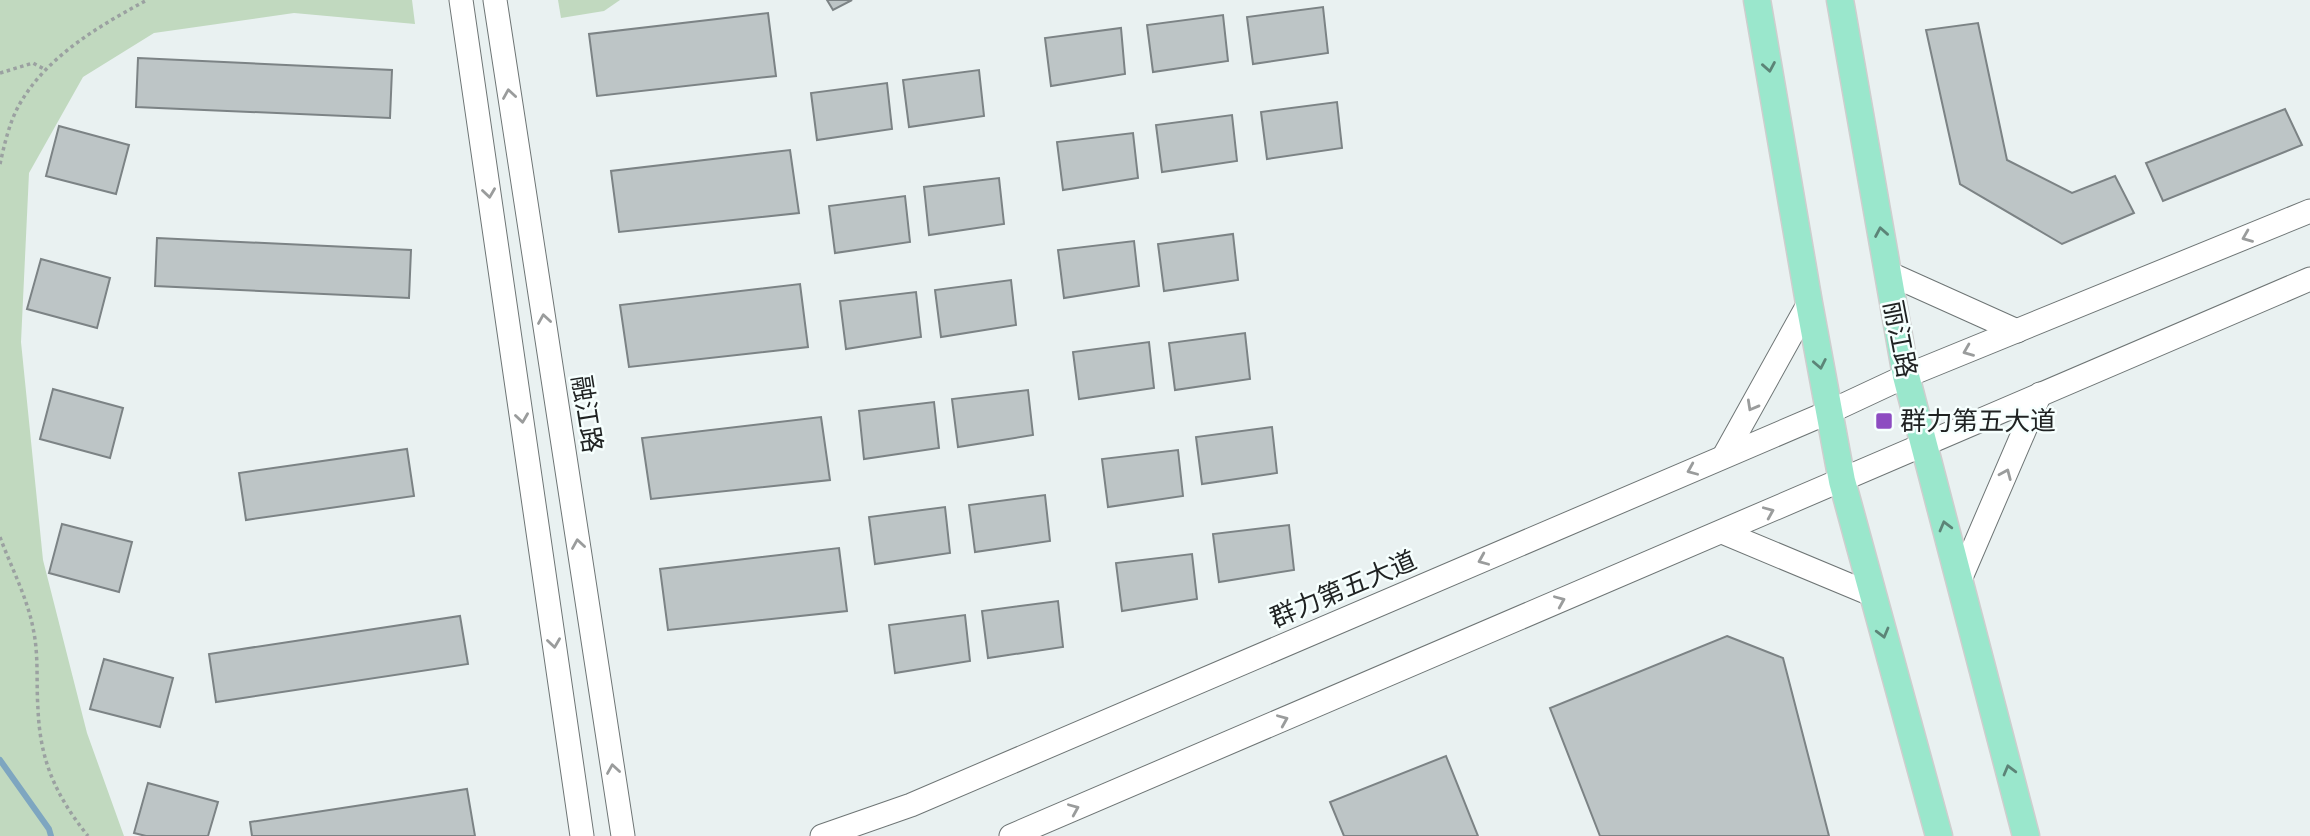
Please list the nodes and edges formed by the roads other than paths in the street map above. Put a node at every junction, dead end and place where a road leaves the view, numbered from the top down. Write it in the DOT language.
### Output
graph roads {
  1 [pos="495,0"];
  2 [pos="1758,0"];
  3 [pos="1840,0"];
  4 [pos="461,2"];
  5 [pos="2310,211"];
  6 [pos="1888,273"];
  7 [pos="2310,279"];
  8 [pos="1809,303"];
  9 [pos="2017,331"];
  10 [pos="1906,376"];
  11 [pos="2040,394"];
  12 [pos="1829,412"];
  13 [pos="1923,445"];
  14 [pos="1724,456"];
  15 [pos="1842,481"];
  16 [pos="1722,532"];
  17 [pos="1959,582"];
  18 [pos="1873,595"];
  19 [pos="582,836"];
  20 [pos="623,836"];
  21 [pos="822,836"];
  22 [pos="1011,836"];
  23 [pos="1939,836"];
  24 [pos="2026,836"];
  20 -- 1 [label="main road, 融江路, one-way"];
  2 -- 8 [label="main road, one-way"];
  6 -- 3 [label="main road, 丽江路, one-way"];
  4 -- 19 [label="main road, one-way"];
  5 -- 9 [label="main road, 群力第五大道, one-way"];
  6 -- 9 [label="main road"];
  6 -- 10 [label="main road, 丽江路"];
  7 -- 11 [label="main road"];
  8 -- 12 [label="main road, one-way"];
  8 -- 14 [label="main road, one-way"];
  9 -- 10 [label="main road, 群力第五大道, one-way"];
  10 -- 12 [label="main road, 群力第五大道"];
  10 -- 13 [label="main road, 丽江路"];
  11 -- 13 [label="main road"];
  17 -- 11 [label="main road, one-way"];
  12 -- 14 [label="main road, 群力第五大道"];
  12 -- 15 [label="main road"];
  13 -- 15 [label="main road"];
  17 -- 13 [label="main road, 丽江路, one-way"];
  14 -- 21 [label="main road, 群力第五大道, one-way"];
  16 -- 15 [label="main road, one-way"];
  15 -- 18 [label="main road"];
  16 -- 18 [label="main road"];
  22 -- 16 [label="main road, one-way"];
  24 -- 17 [label="main road, 丽江路, one-way"];
  18 -- 23 [label="main road, one-way"];
}
